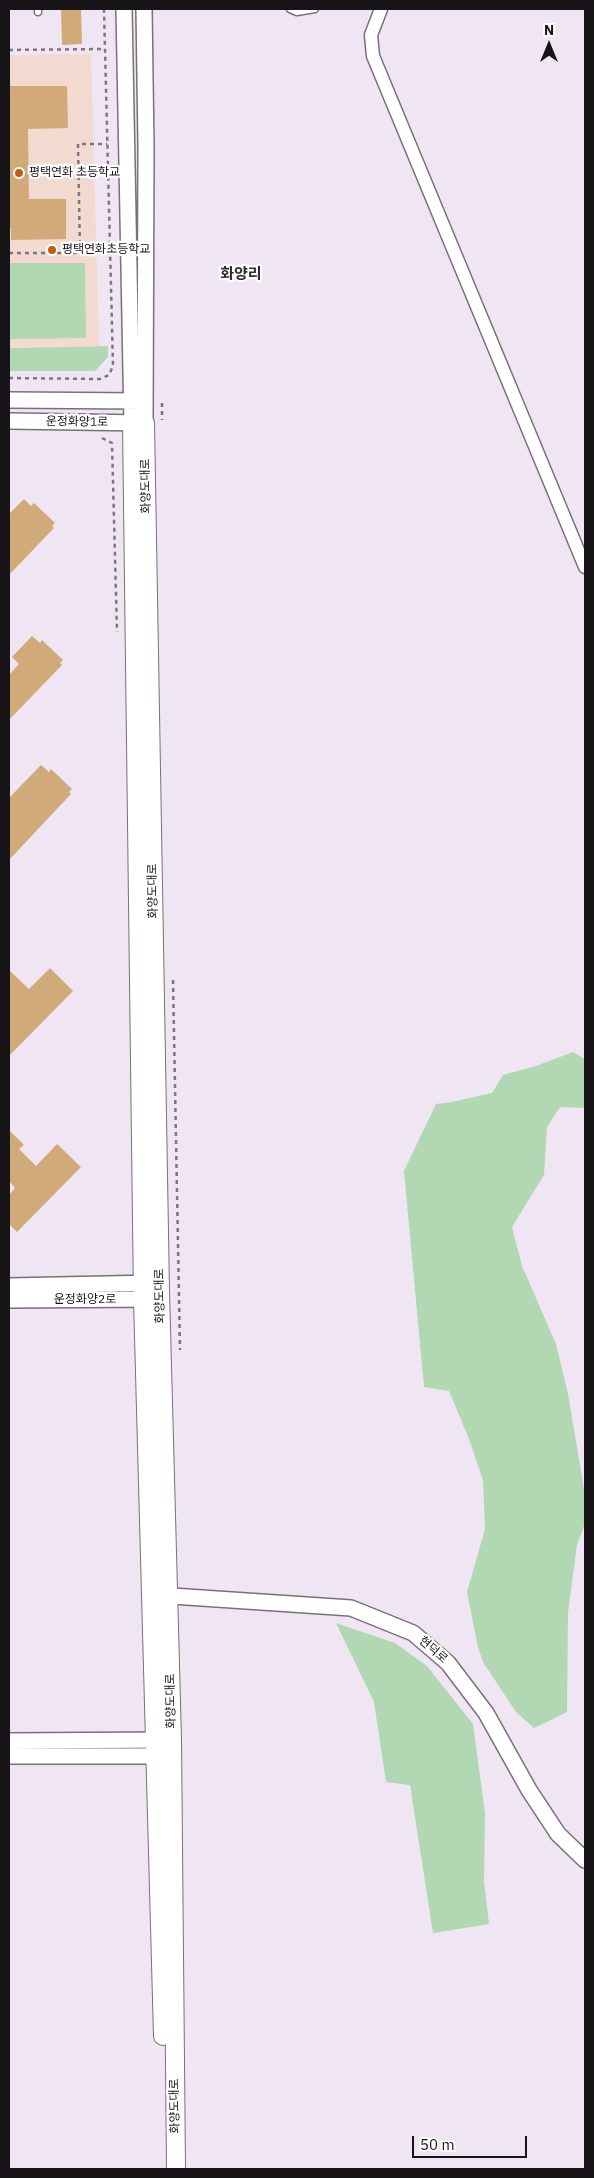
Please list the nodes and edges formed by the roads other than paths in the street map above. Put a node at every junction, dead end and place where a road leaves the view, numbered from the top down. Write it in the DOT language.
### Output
graph roads {
  1 [pos="124,9"];
  2 [pos="144,9"];
  3 [pos="290,9"];
  4 [pos="315,9"];
  5 [pos="381,9"];
  6 [pos="9,400"];
  7 [pos="138,401"];
  8 [pos="9,421"];
  9 [pos="139,424"];
  10 [pos="585,567"];
  11 [pos="9,1286"];
  12 [pos="152,1291"];
  13 [pos="9,1300"];
  14 [pos="160,1595"];
  15 [pos="9,1741"];
  16 [pos="164,1748"];
  17 [pos="9,1756"];
  18 [pos="585,1860"];
  19 [pos="165,2169"];
  20 [pos="176,2169"];
  1 -- 7 [label="street"];
  2 -- 7 [label="street"];
  3 -- 4 [label="lane"];
  5 -- 10 [label="street"];
  6 -- 7 [label="street"];
  7 -- 9 [label="street"];
  8 -- 9 [label="street, 운정화양1로"];
  9 -- 12 [label="main road, 화양도대로"];
  11 -- 12 [label="street, 운정화양2로"];
  12 -- 13 [label="street, 운정화양2로"];
  12 -- 14 [label="main road, 화양도대로"];
  14 -- 16 [label="main road, 화양도대로"];
  14 -- 18 [label="street, 현덕로"];
  15 -- 16 [label="street"];
  16 -- 17 [label="street"];
  16 -- 19 [label="main road, 화양도대로"];
  16 -- 20 [label="main road, 화양도대로"];
}
